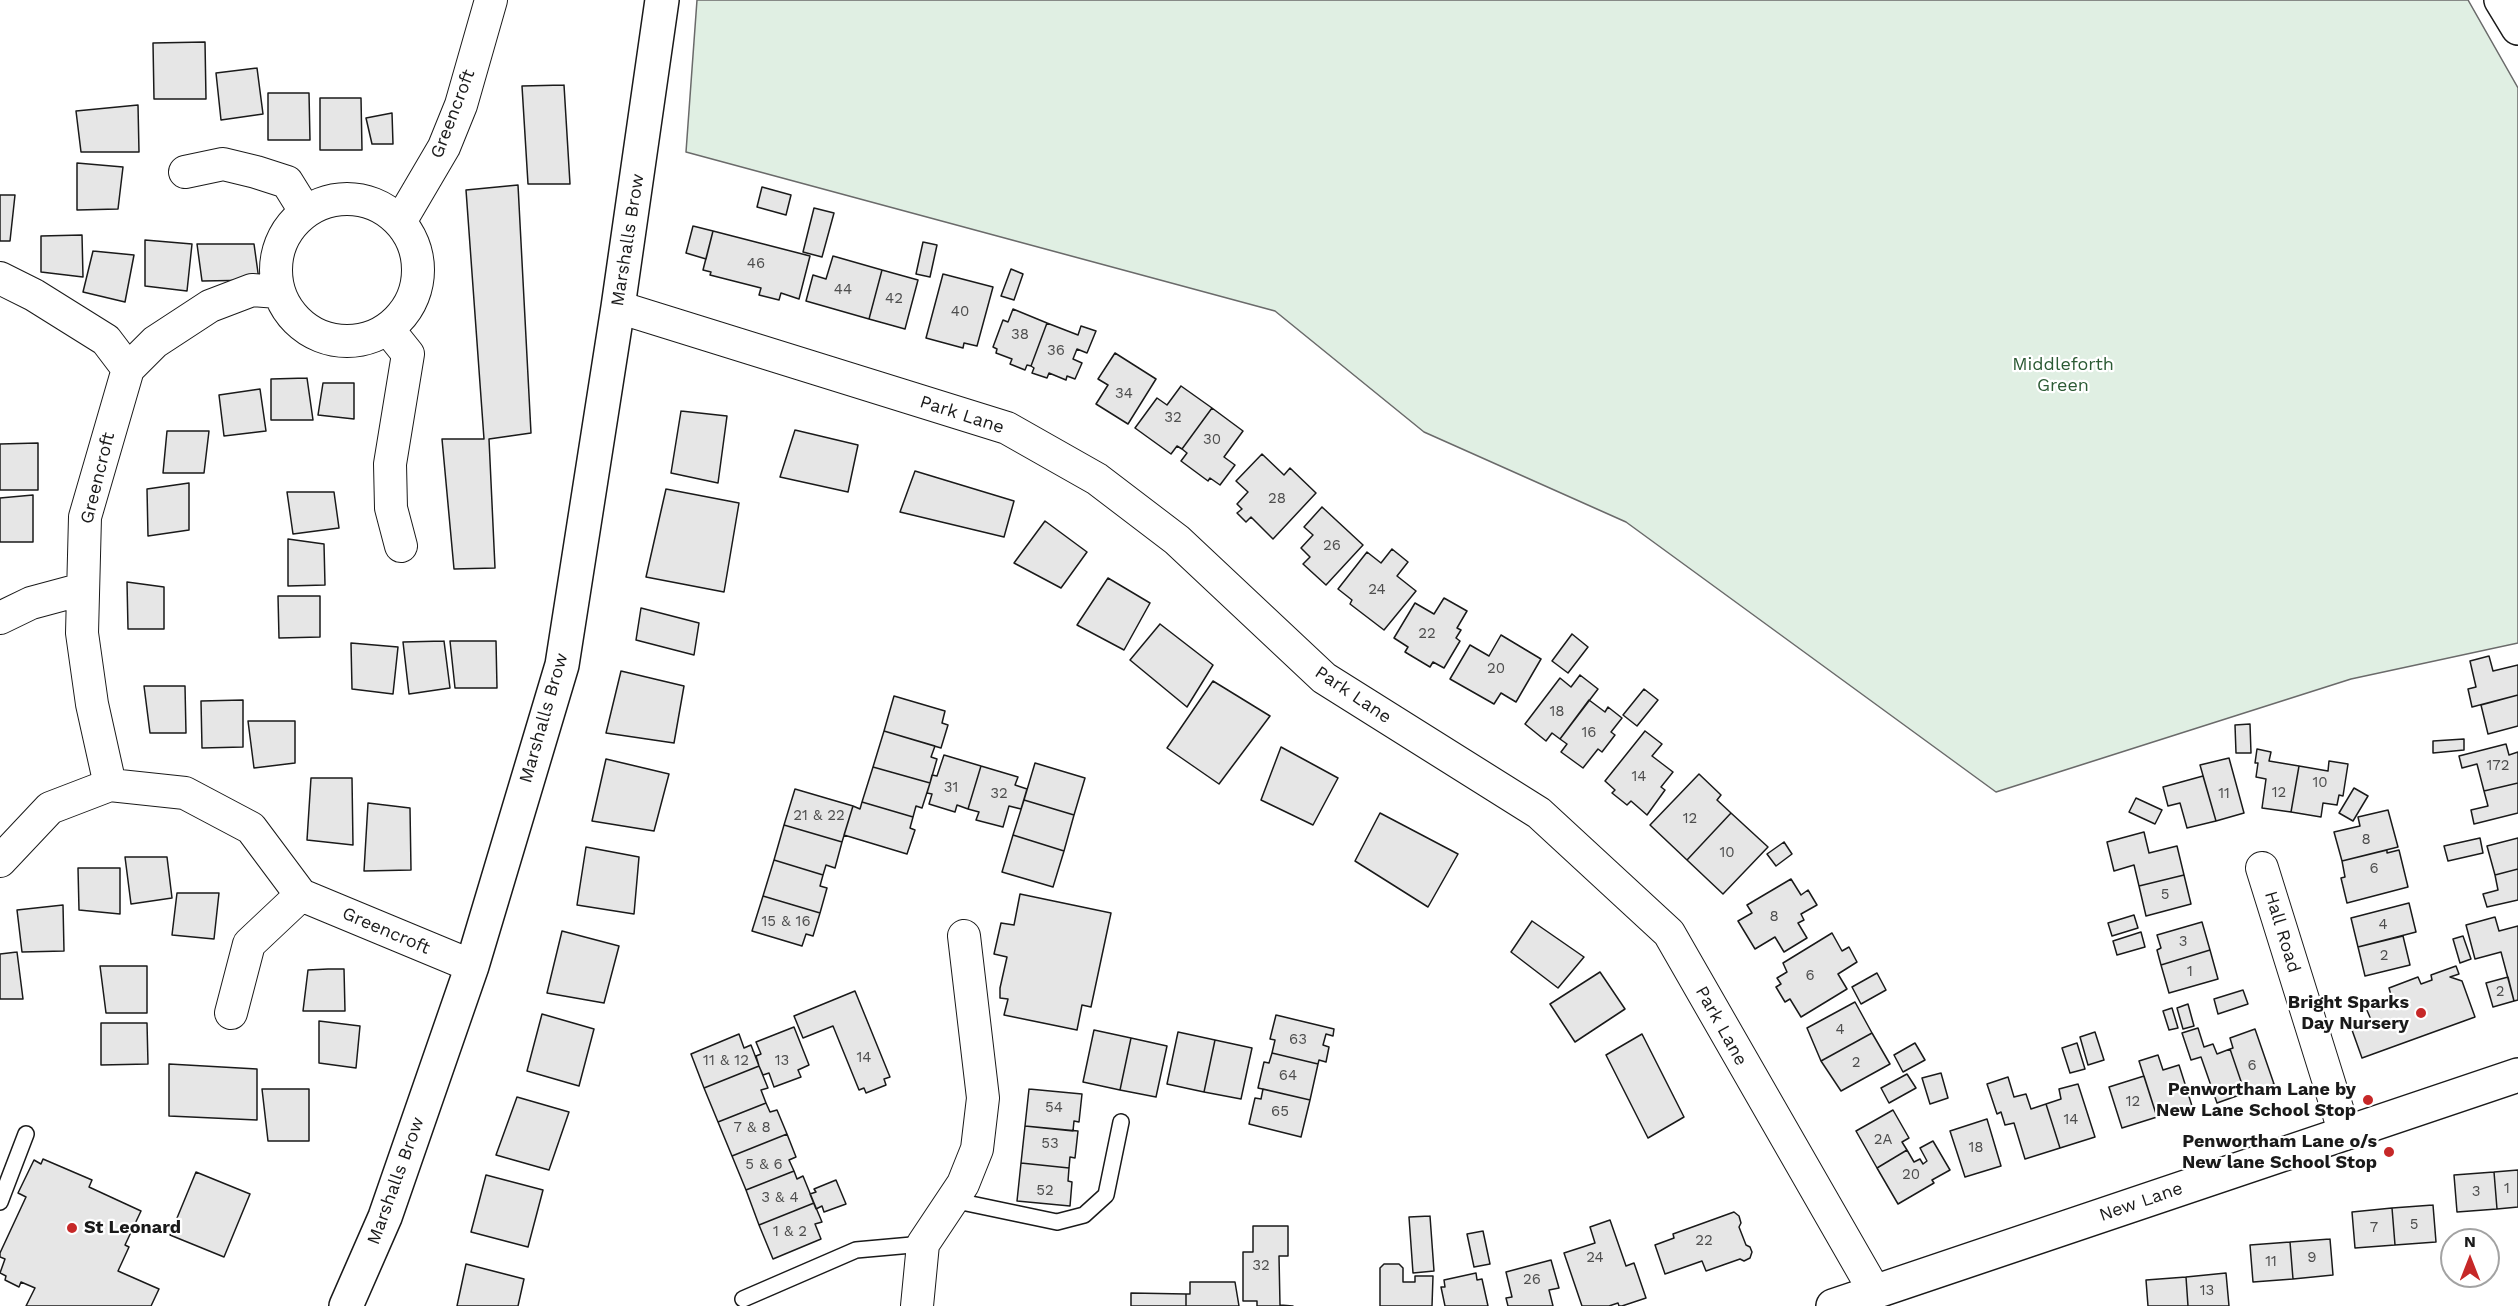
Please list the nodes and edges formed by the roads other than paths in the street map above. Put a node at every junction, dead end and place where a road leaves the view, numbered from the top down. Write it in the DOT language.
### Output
graph roads {
  1 [pos="490,0"];
  2 [pos="662,0"];
  3 [pos="2500,0"];
  4 [pos="2518,28"];
  5 [pos="185,171"];
  6 [pos="305,211"];
  7 [pos="400,222"];
  8 [pos="0,278"];
  9 [pos="278,292"];
  10 [pos="618,307"];
  11 [pos="388,328"];
  12 [pos="128,369"];
  13 [pos="401,546"];
  14 [pos="83,589"];
  15 [pos="0,618"];
  16 [pos="110,784"];
  17 [pos="0,861"];
  18 [pos="2262,868"];
  19 [pos="301,895"];
  20 [pos="964,936"];
  21 [pos="472,966"];
  22 [pos="231,1013"];
  23 [pos="2518,1075"];
  24 [pos="1121,1122"];
  25 [pos="26,1134"];
  26 [pos="2345,1134"];
  27 [pos="952,1200"];
  28 [pos="0,1202"];
  29 [pos="923,1244"];
  30 [pos="1875,1292"];
  31 [pos="742,1299"];
  32 [pos="346,1306"];
  33 [pos="918,1306"];
  34 [pos="1833,1306"];
  1 -- 7 [label="street, Greencroft"];
  2 -- 10 [label="street, Marshalls Brow"];
  3 -- 4 [label="street"];
  5 -- 6 [label="street"];
  6 -- 7 [label="street"];
  6 -- 9 [label="street"];
  7 -- 11 [label="street"];
  8 -- 12 [label="street"];
  9 -- 11 [label="street"];
  9 -- 12 [label="street, Greencroft"];
  10 -- 21 [label="street, Marshalls Brow"];
  10 -- 30 [label="street, Park Lane"];
  11 -- 13 [label="street"];
  12 -- 14 [label="street, Greencroft"];
  14 -- 15 [label="street"];
  14 -- 16 [label="street, Greencroft"];
  16 -- 17 [label="street"];
  16 -- 19 [label="street"];
  18 -- 26 [label="street, Hall Road"];
  19 -- 21 [label="street, Greencroft"];
  19 -- 22 [label="street"];
  20 -- 27 [label="street"];
  21 -- 32 [label="street, Marshalls Brow"];
  23 -- 26 [label="street, New Lane"];
  24 -- 27 [label="lane"];
  25 -- 28 [label="lane"];
  26 -- 30 [label="street, New Lane"];
  27 -- 29 [label="street"];
  29 -- 31 [label="lane"];
  29 -- 33 [label="street"];
  30 -- 34 [label="street, New Lane"];
}
